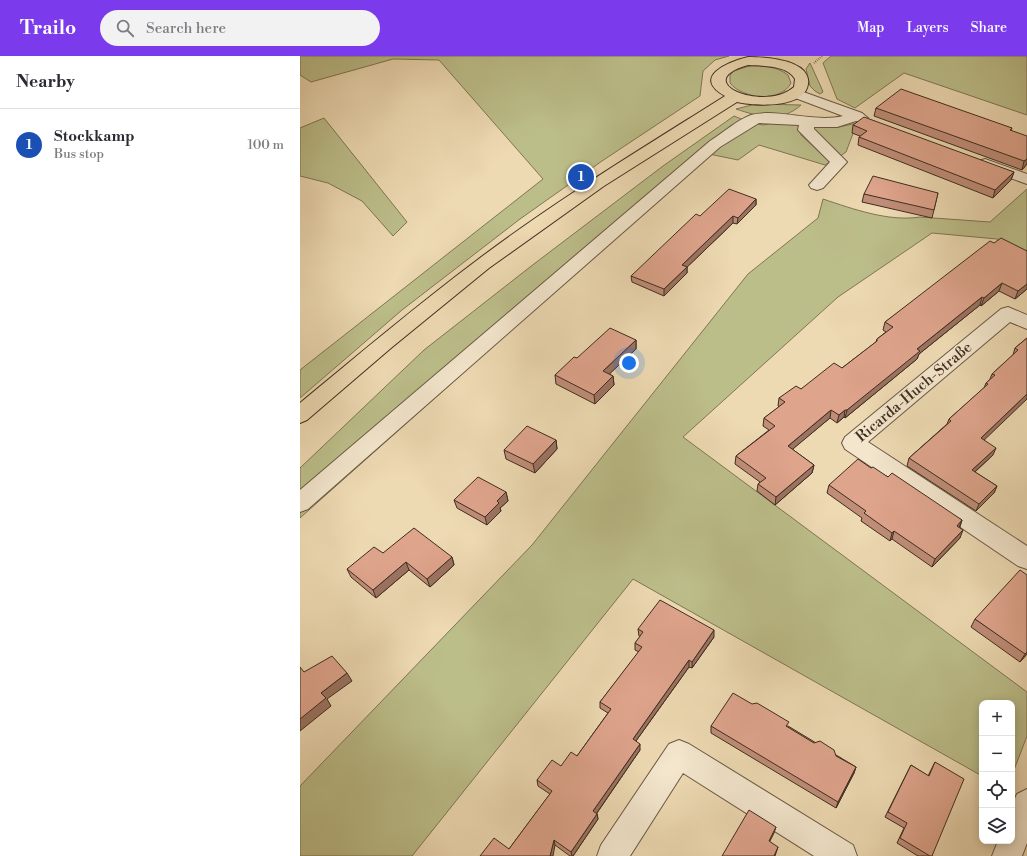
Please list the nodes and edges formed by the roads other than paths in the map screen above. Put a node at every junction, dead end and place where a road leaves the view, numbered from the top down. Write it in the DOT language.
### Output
graph roads {
  1 [pos="798,57"];
  2 [pos="784,65"];
  3 [pos="795,93"];
  4 [pos="736,96"];
  5 [pos="856,116"];
  6 [pos="808,122"];
  7 [pos="878,124"];
  8 [pos="971,159"];
  9 [pos="1027,179"];
  10 [pos="817,185"];
  11 [pos="1027,323"];
  12 [pos="300,415"];
  13 [pos="300,503"];
  14 [pos="1027,559"];
  15 [pos="1027,804"];
  16 [pos="612,856"];
  17 [pos="842,856"];
  18 [pos="1007,856"];
  1 -- 2 [label="main road"];
  2 -- 3 [label="main road"];
  2 -- 4 [label="main road"];
  3 -- 4 [label="main road"];
  3 -- 5 [label="street"];
  4 -- 12 [label="main road"];
  5 -- 6 [label="street"];
  5 -- 7 [label="street"];
  6 -- 10 [label="street"];
  6 -- 13 [label="street"];
  8 -- 9 [label="street"];
  11 -- 14 [label="street, Ricarda-Huch-Straße"];
  15 -- 18 [label="street"];
  16 -- 17 [label="street"];
}
